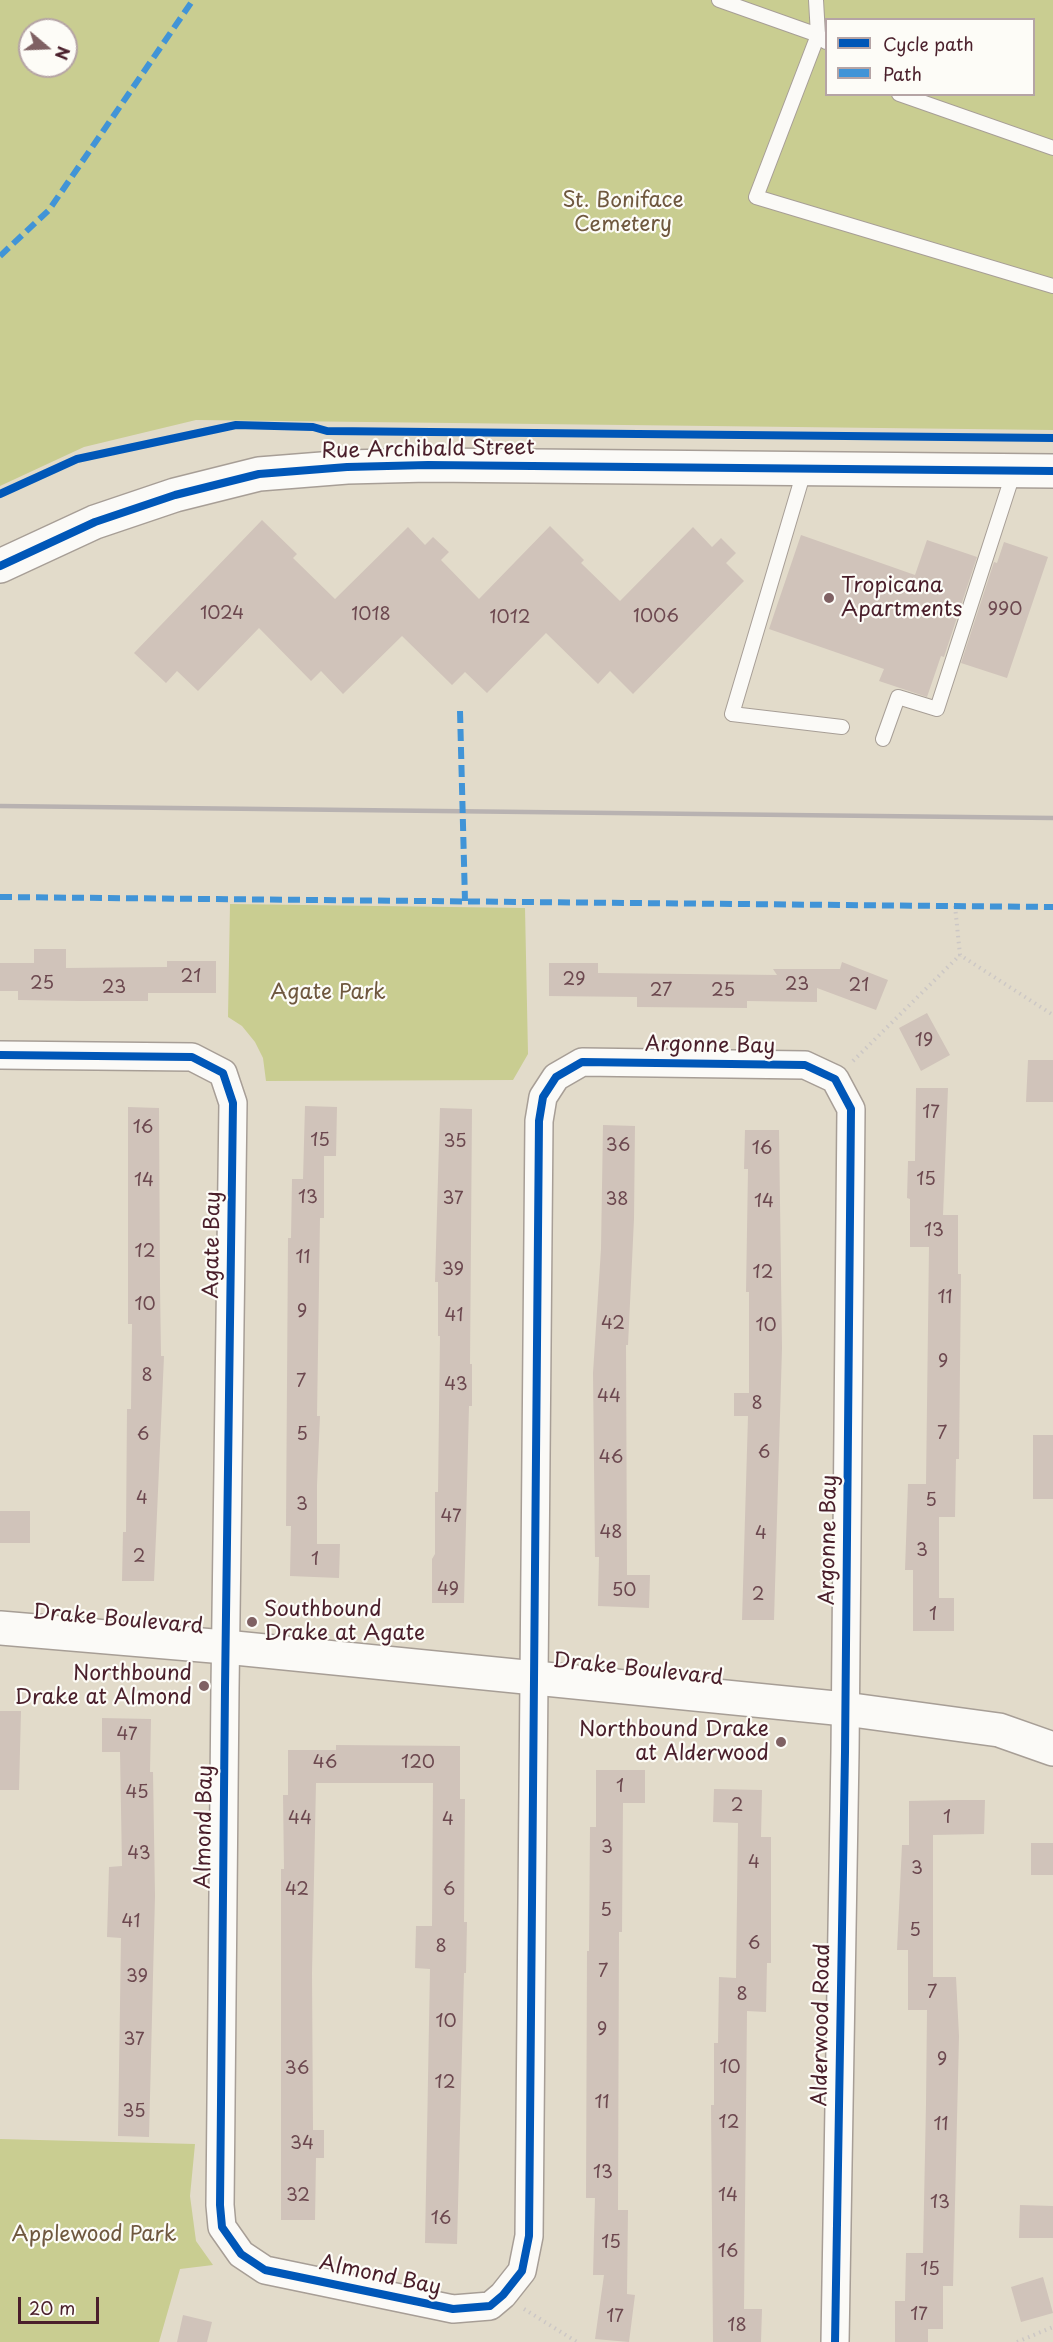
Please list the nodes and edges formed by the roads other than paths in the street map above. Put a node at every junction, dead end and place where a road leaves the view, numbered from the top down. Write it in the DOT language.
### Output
graph roads {
  1 [pos="719,0"];
  2 [pos="816,0"];
  3 [pos="822,39"];
  4 [pos="905,96"];
  5 [pos="1053,148"];
  6 [pos="1053,286"];
  7 [pos="805,468"];
  8 [pos="1014,471"];
  9 [pos="1053,471"];
  10 [pos="0,566"];
  11 [pos="842,727"];
  12 [pos="883,739"];
  13 [pos="0,1055"];
  14 [pos="0,1628"];
  15 [pos="225,1647"];
  16 [pos="534,1678"];
  17 [pos="845,1709"];
  18 [pos="1053,1749"];
  19 [pos="835,2342"];
  1 -- 3 [label="lane"];
  2 -- 3 [label="lane"];
  3 -- 6 [label="lane"];
  4 -- 5 [label="lane"];
  7 -- 8 [label="main road, Rue Archibald Street"];
  7 -- 10 [label="main road, Rue Archibald Street"];
  7 -- 11 [label="lane"];
  8 -- 9 [label="main road, Rue Archibald Street"];
  8 -- 12 [label="lane"];
  13 -- 15 [label="street, Agate Bay"];
  14 -- 15 [label="main road, Drake Boulevard"];
  15 -- 16 [label="main road, Drake Boulevard"];
  15 -- 16 [label="street, Almond Bay"];
  16 -- 17 [label="main road, Drake Boulevard"];
  16 -- 17 [label="street, Argonne Bay"];
  17 -- 18 [label="main road, Drake Boulevard"];
  17 -- 19 [label="street, Alderwood Road"];
}
